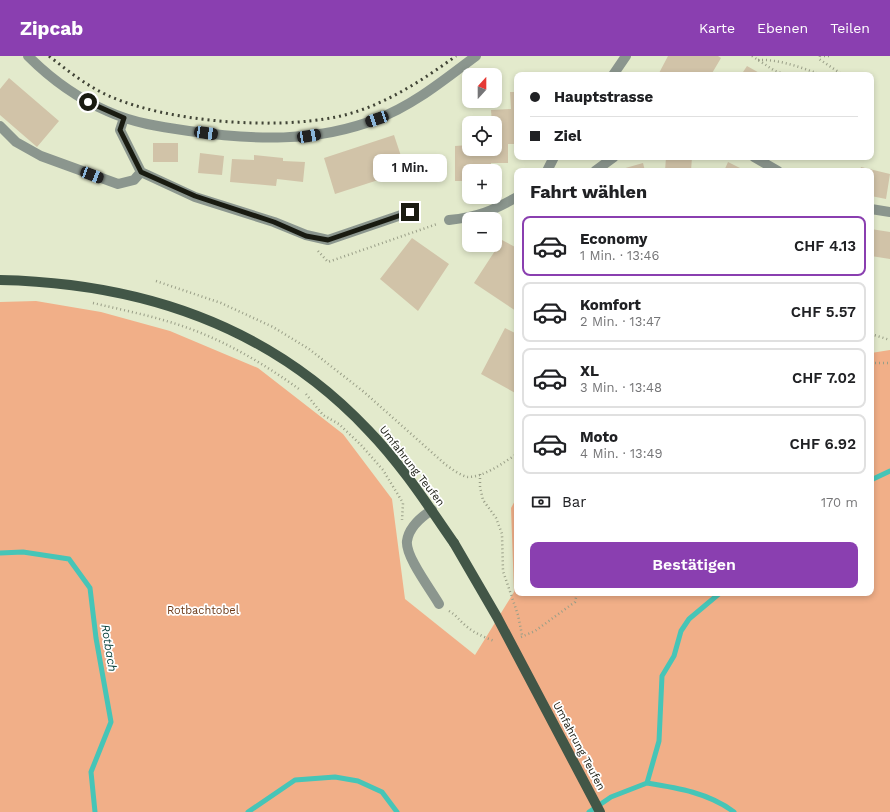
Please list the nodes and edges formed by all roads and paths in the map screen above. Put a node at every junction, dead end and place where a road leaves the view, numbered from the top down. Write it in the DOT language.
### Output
graph roads {
  1 [pos="28,56"];
  2 [pos="476,56"];
  3 [pos="626,56"];
  4 [pos="752,56"];
  5 [pos="820,56"];
  6 [pos="824,56"];
  7 [pos="832,56"];
  8 [pos="758,60"];
  9 [pos="615,72"];
  10 [pos="778,72"];
  11 [pos="814,72"];
  12 [pos="838,72"];
  13 [pos="124,118"];
  14 [pos="0,126"];
  15 [pos="610,160"];
  16 [pos="759,160"];
  17 [pos="599,168"];
  18 [pos="773,168"];
  19 [pos="141,172"];
  20 [pos="514,199"];
  21 [pos="874,209"];
  22 [pos="410,212"];
  23 [pos="890,212"];
  24 [pos="449,220"];
  25 [pos="306,236"];
  26 [pos="0,280"];
  27 [pos="87,302"];
  28 [pos="874,335"];
  29 [pos="890,340"];
  30 [pos="874,363"];
  31 [pos="890,363"];
  32 [pos="514,456"];
  33 [pos="458,473"];
  34 [pos="480,474"];
  35 [pos="432,510"];
  36 [pos="407,542"];
  37 [pos="577,596"];
  38 [pos="439,604"];
  39 [pos="522,637"];
  40 [pos="515,638"];
  41 [pos="501,640"];
  42 [pos="600,812"];
  1 -- 13 [label="street"];
  2 -- 13 [label="street"];
  3 -- 9 [label="street"];
  4 -- 8 [label="path"];
  5 -- 12 [label="path"];
  6 -- 7 [label="path"];
  8 -- 10 [label="path"];
  8 -- 11 [label="path"];
  13 -- 19 [label="street"];
  14 -- 19 [label="street"];
  15 -- 17 [label="street"];
  16 -- 18 [label="street"];
  19 -- 25 [label="street"];
  20 -- 24 [label="street"];
  21 -- 23 [label="street"];
  22 -- 25 [label="street"];
  24 -- 25 [label="path"];
  26 -- 35 [label="main road, Umfahrung Teufen"];
  27 -- 36 [label="path"];
  28 -- 29 [label="path"];
  30 -- 31 [label="path"];
  32 -- 34 [label="path"];
  33 -- 34 [label="path"];
  34 -- 39 [label="path"];
  35 -- 36 [label="street"];
  35 -- 42 [label="main road, Umfahrung Teufen, bridge"];
  36 -- 38 [label="street"];
  37 -- 39 [label="path"];
  38 -- 41 [label="path"];
  39 -- 40 [label="path"];
}
